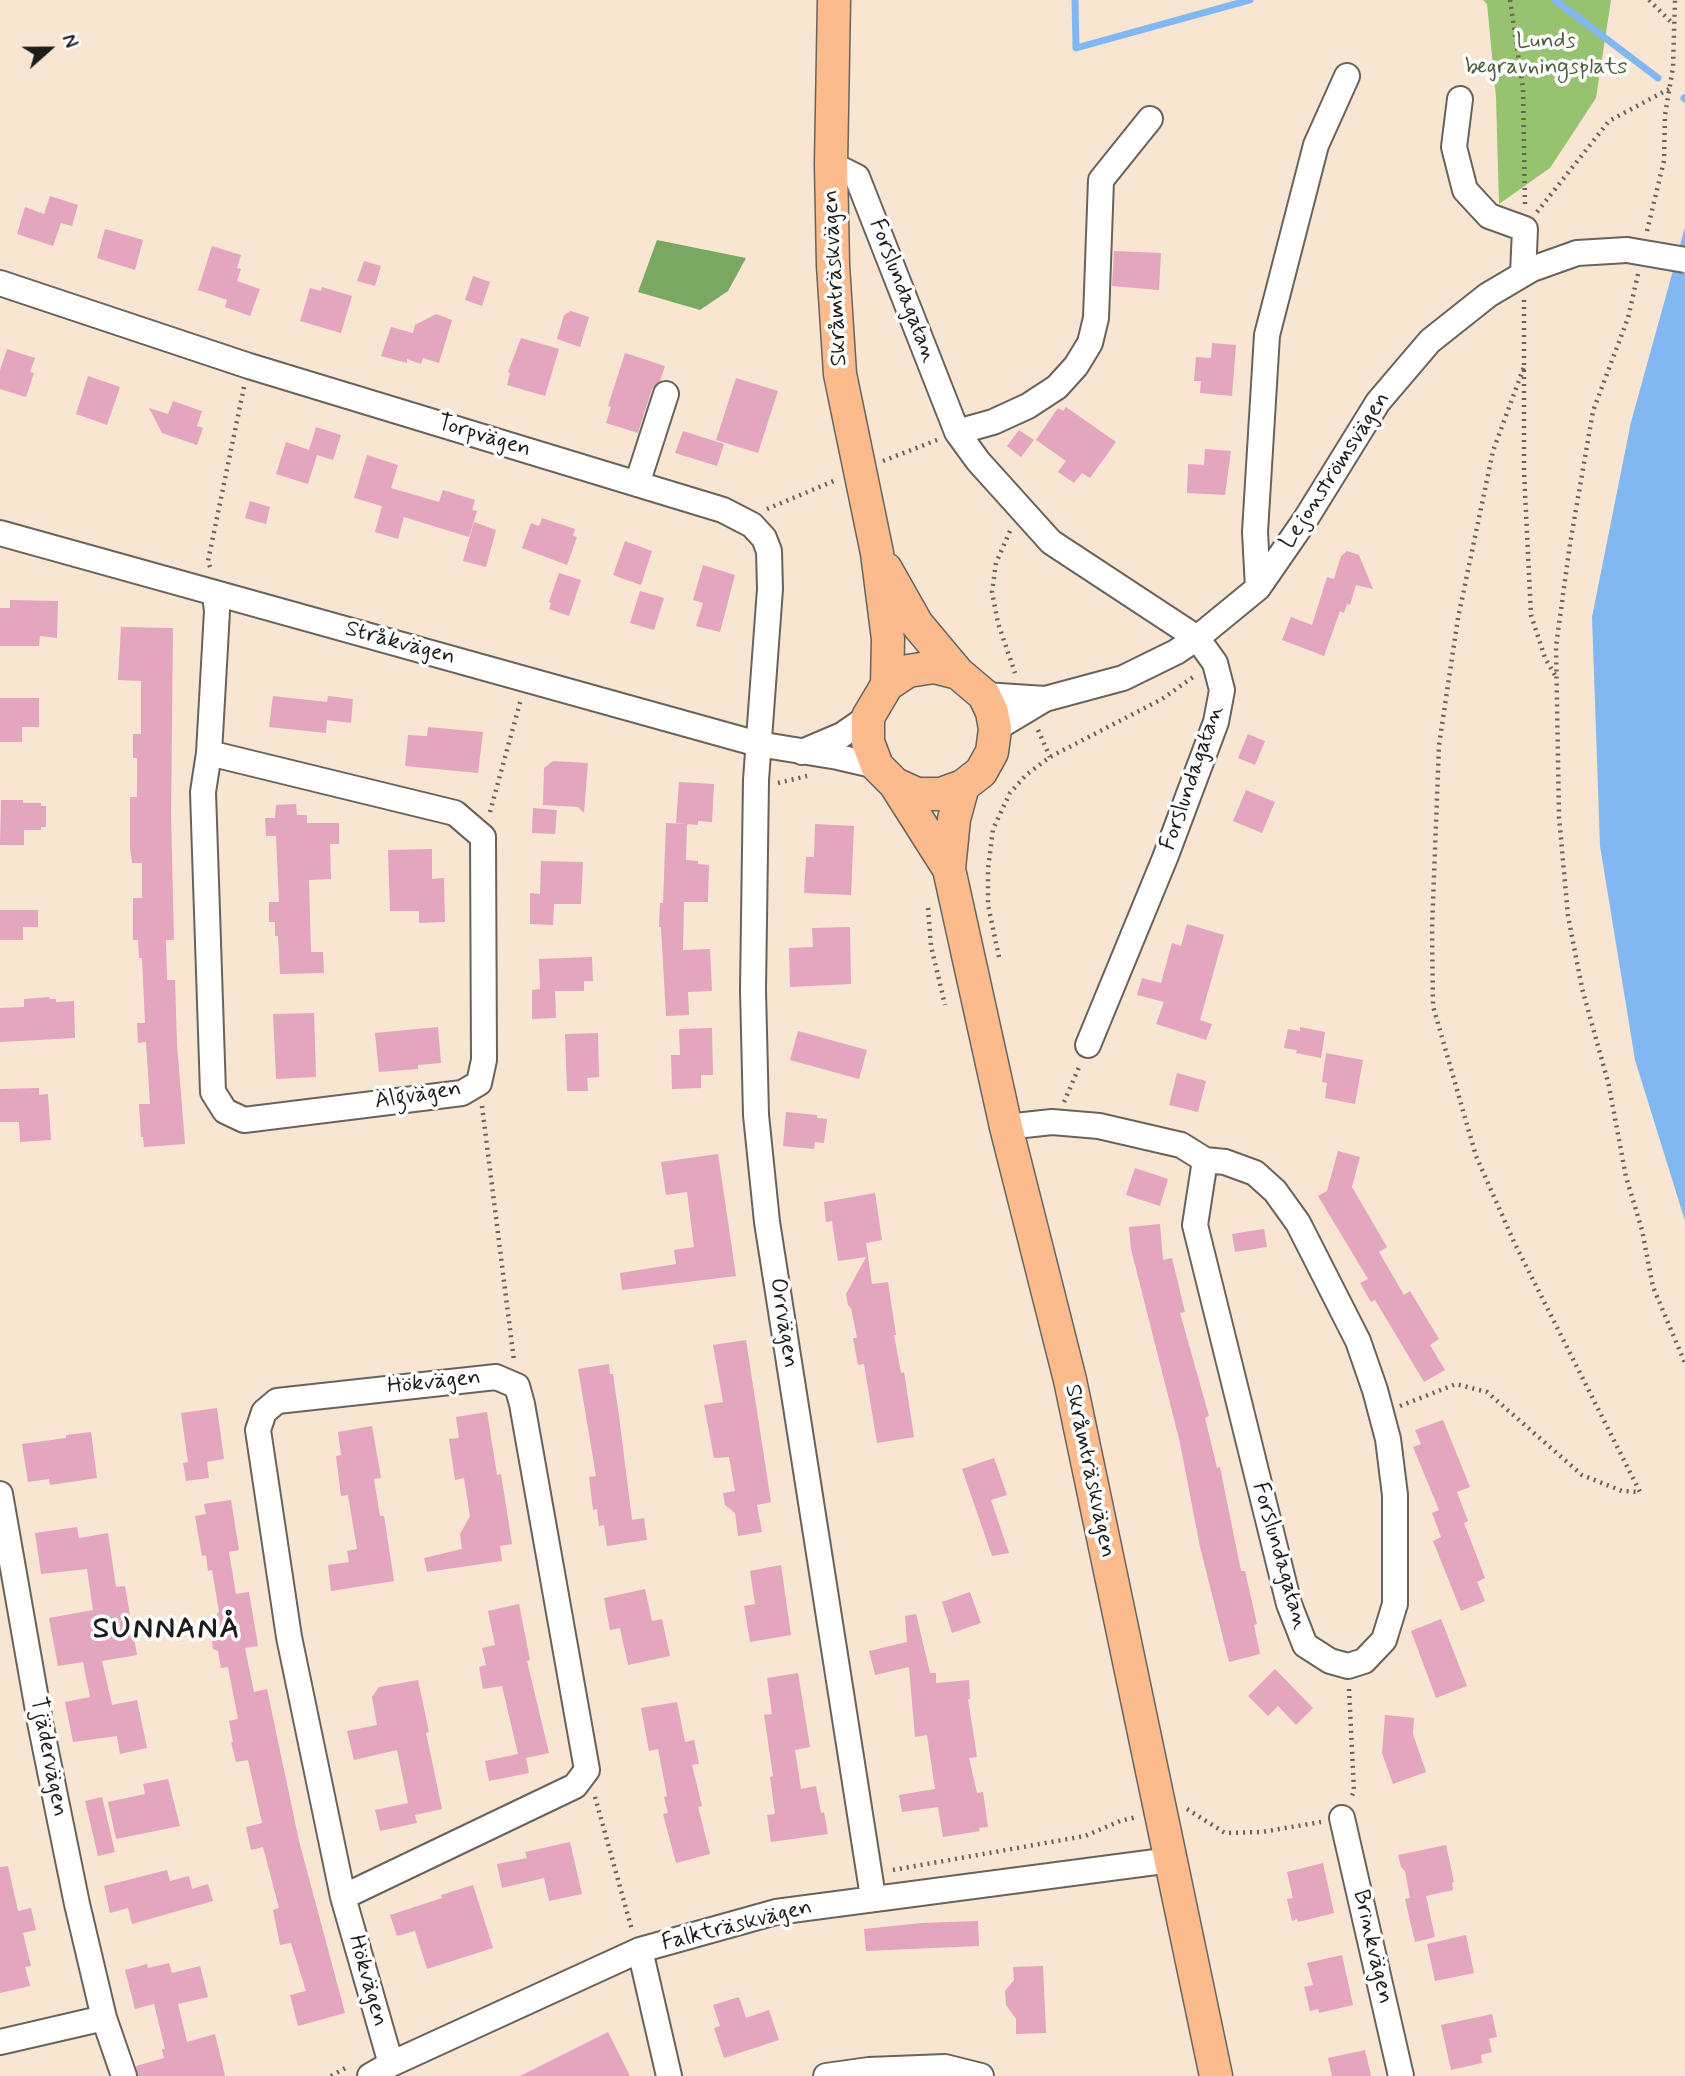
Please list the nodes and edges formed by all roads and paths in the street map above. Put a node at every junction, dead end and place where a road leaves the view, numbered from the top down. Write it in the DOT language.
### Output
graph roads {
  1 [pos="834,0"];
  2 [pos="1510,0"];
  3 [pos="1649,0"];
  4 [pos="1675,0"];
  5 [pos="1674,25"];
  6 [pos="1347,76"];
  7 [pos="1670,88"];
  8 [pos="1460,99"];
  9 [pos="1150,119"];
  10 [pos="831,164"];
  11 [pos="1525,229"];
  12 [pos="1637,250"];
  13 [pos="1685,260"];
  14 [pos="1523,274"];
  15 [pos="0,283"];
  16 [pos="1525,364"];
  17 [pos="248,366"];
  18 [pos="666,394"];
  19 [pos="957,432"];
  20 [pos="637,484"];
  21 [pos="1020,508"];
  22 [pos="0,533"];
  23 [pos="877,553"];
  24 [pos="1258,588"];
  25 [pos="215,595"];
  26 [pos="1197,638"];
  27 [pos="1215,663"];
  28 [pos="958,673"];
  29 [pos="527,678"];
  30 [pos="1557,678"];
  31 [pos="887,685"];
  32 [pos="984,695"];
  33 [pos="1032,702"];
  34 [pos="868,717"];
  35 [pos="995,729"];
  36 [pos="758,744"];
  37 [pos="802,752"];
  38 [pos="209,754"];
  39 [pos="1050,757"];
  40 [pos="886,775"];
  41 [pos="963,786"];
  42 [pos="483,837"];
  43 [pos="949,869"];
  44 [pos="927,895"];
  45 [pos="999,958"];
  46 [pos="945,1005"];
  47 [pos="1088,1045"];
  48 [pos="479,1083"];
  49 [pos="1066,1099"];
  50 [pos="1006,1127"];
  51 [pos="1205,1160"];
  52 [pos="1685,1363"];
  53 [pos="517,1386"];
  54 [pos="1381,1412"];
  55 [pos="0,1494"];
  56 [pos="1348,1666"];
  57 [pos="587,1770"];
  58 [pos="1180,1804"];
  59 [pos="1342,1818"];
  60 [pos="1171,1860"];
  61 [pos="343,1897"];
  62 [pos="873,1897"];
  63 [pos="640,1950"];
  64 [pos="104,2018"];
  65 [pos="0,2042"];
  66 [pos="381,2070"];
  67 [pos="124,2076"];
  68 [pos="668,2076"];
  69 [pos="826,2076"];
  70 [pos="981,2076"];
  71 [pos="1216,2076"];
  72 [pos="1401,2076"];
  1 -- 10 [label="main road, Skråmträskvägen"];
  2 -- 11 [label="path"];
  3 -- 5 [label="path"];
  4 -- 5 [label="path"];
  5 -- 7 [label="path"];
  6 -- 24 [label="street"];
  7 -- 11 [label="path"];
  7 -- 12 [label="path"];
  8 -- 11 [label="street"];
  9 -- 19 [label="street"];
  10 -- 19 [label="street, Forslundagatan"];
  10 -- 23 [label="main road, Skråmträskvägen"];
  11 -- 14 [label="street"];
  12 -- 13 [label="street, Lejonströmsvägen, bridge"];
  12 -- 14 [label="street, Lejonströmsvägen"];
  12 -- 30 [label="path"];
  14 -- 16 [label="path"];
  14 -- 24 [label="street, Lejonströmsvägen"];
  15 -- 17 [label="street, Torpvägen"];
  16 -- 30 [label="path"];
  16 -- 54 [label="path"];
  17 -- 20 [label="street, Torpvägen"];
  17 -- 25 [label="path"];
  18 -- 20 [label="street"];
  19 -- 21 [label="street, Forslundagatan"];
  20 -- 36 [label="street, Torpvägen"];
  21 -- 26 [label="street, Forslundagatan"];
  21 -- 33 [label="path"];
  22 -- 25 [label="street, Stråkvägen"];
  23 -- 28 [label="main road, Skråmträskvägen"];
  23 -- 31 [label="main road, Skråmträskvägen"];
  24 -- 26 [label="street, Lejonströmsvägen"];
  25 -- 29 [label="street, Stråkvägen"];
  25 -- 38 [label="street, Älgvägen"];
  26 -- 27 [label="street, Forslundagatan"];
  26 -- 33 [label="street, Lejonströmsvägen"];
  27 -- 39 [label="path"];
  27 -- 47 [label="street, Forslundagatan"];
  28 -- 31 [label="main road"];
  28 -- 32 [label="main road"];
  29 -- 36 [label="street, Stråkvägen"];
  29 -- 42 [label="path"];
  30 -- 52 [label="path"];
  31 -- 34 [label="main road"];
  32 -- 33 [label="street, Lejonströmsvägen"];
  32 -- 35 [label="main road"];
  33 -- 35 [label="street, Lejonströmsvägen"];
  33 -- 39 [label="path"];
  34 -- 37 [label="street"];
  34 -- 40 [label="main road"];
  35 -- 41 [label="main road"];
  36 -- 37 [label="street, Stråkvägen"];
  36 -- 62 [label="street, Orrvägen"];
  37 -- 40 [label="street, Stråkvägen"];
  38 -- 42 [label="street"];
  38 -- 48 [label="street, Älgvägen"];
  39 -- 45 [label="path"];
  40 -- 41 [label="main road"];
  40 -- 43 [label="main road, Skråmträskvägen"];
  41 -- 43 [label="main road, Skråmträskvägen"];
  42 -- 48 [label="street, Älgvägen"];
  43 -- 50 [label="main road, Skråmträskvägen"];
  44 -- 46 [label="path"];
  47 -- 49 [label="path"];
  48 -- 53 [label="path"];
  50 -- 51 [label="street"];
  50 -- 60 [label="main road, Skråmträskvägen"];
  51 -- 54 [label="street"];
  51 -- 56 [label="street, Forslundagatan"];
  53 -- 57 [label="street"];
  53 -- 61 [label="street, Hökvägen"];
  54 -- 56 [label="street"];
  55 -- 64 [label="street, Tjädervägen"];
  56 -- 59 [label="path"];
  57 -- 61 [label="street"];
  57 -- 63 [label="path"];
  58 -- 59 [label="path"];
  59 -- 72 [label="street, Brinkvägen"];
  60 -- 62 [label="street, Falkträskvägen"];
  60 -- 71 [label="main road, Skråmträskvägen"];
  61 -- 66 [label="street, Hökvägen"];
  62 -- 63 [label="street, Falkträskvägen"];
  63 -- 66 [label="street, Falkträskvägen"];
  63 -- 68 [label="street"];
  64 -- 65 [label="street"];
  64 -- 67 [label="street, Tjädervägen"];
  69 -- 70 [label="street"];
}
